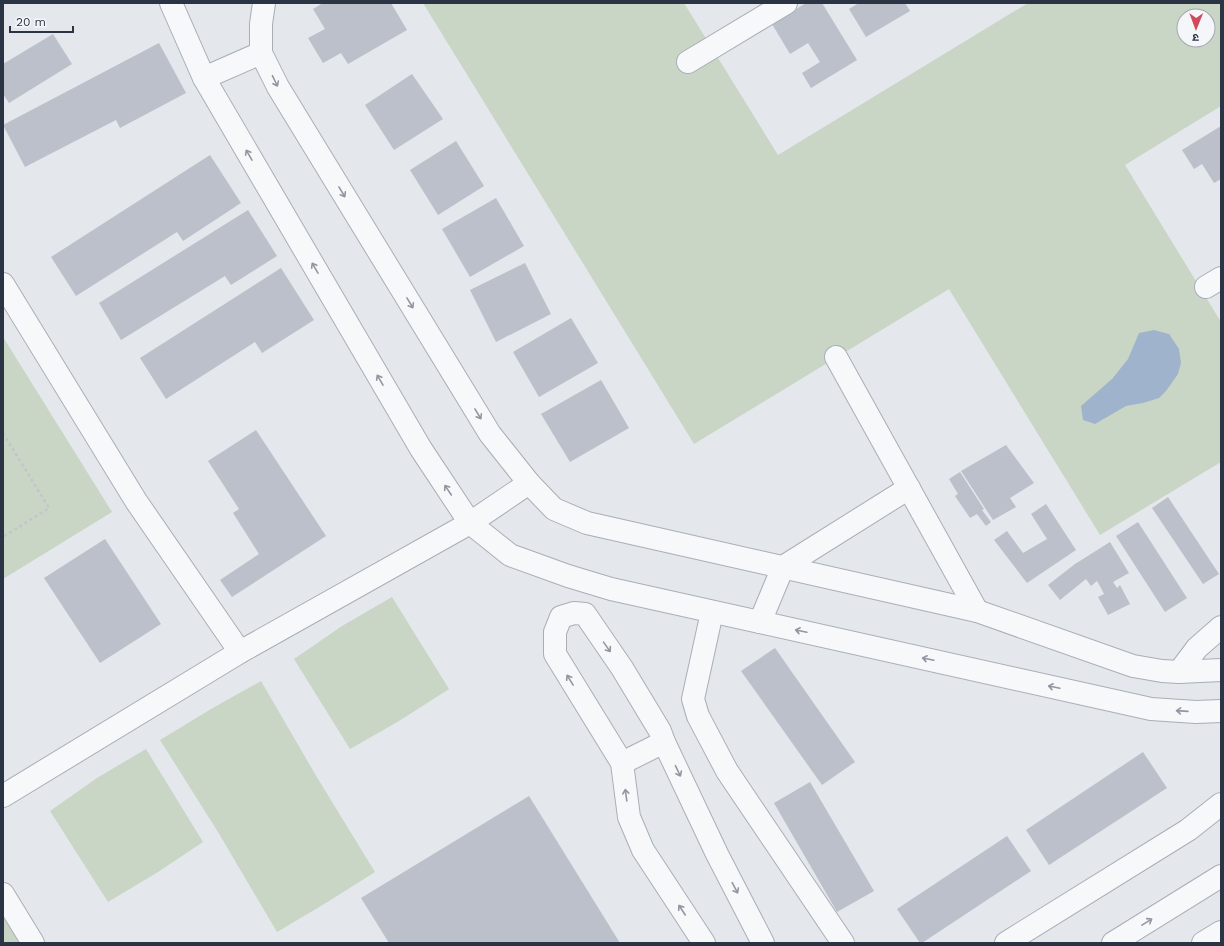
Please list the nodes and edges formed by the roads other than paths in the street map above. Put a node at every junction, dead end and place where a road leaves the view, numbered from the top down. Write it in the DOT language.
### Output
graph roads {
  1 [pos="171,3"];
  2 [pos="264,3"];
  3 [pos="786,3"];
  4 [pos="261,53"];
  5 [pos="688,62"];
  6 [pos="204,78"];
  7 [pos="3,284"];
  8 [pos="836,357"];
  9 [pos="529,483"];
  10 [pos="909,488"];
  11 [pos="470,523"];
  12 [pos="783,567"];
  13 [pos="977,611"];
  14 [pos="712,612"];
  15 [pos="760,622"];
  16 [pos="1221,627"];
  17 [pos="240,652"];
  18 [pos="1221,670"];
  19 [pos="1179,672"];
  20 [pos="1221,711"];
  21 [pos="664,742"];
  22 [pos="622,763"];
  23 [pos="3,796"];
  24 [pos="1221,804"];
  25 [pos="1221,876"];
  26 [pos="3,894"];
  27 [pos="1221,932"];
  28 [pos="33,943"];
  29 [pos="704,943"];
  30 [pos="763,943"];
  31 [pos="843,943"];
  32 [pos="1006,943"];
  33 [pos="1113,943"];
  34 [pos="1203,943"];
  1 -- 6 [label="street"];
  2 -- 4 [label="street"];
  3 -- 5 [label="street"];
  4 -- 6 [label="street"];
  4 -- 9 [label="street, one-way"];
  11 -- 6 [label="street, one-way"];
  7 -- 17 [label="street"];
  8 -- 10 [label="street"];
  9 -- 11 [label="street"];
  9 -- 12 [label="street"];
  10 -- 12 [label="street"];
  10 -- 13 [label="street"];
  11 -- 14 [label="street"];
  11 -- 17 [label="street"];
  12 -- 13 [label="street"];
  12 -- 15 [label="street"];
  13 -- 19 [label="street"];
  14 -- 15 [label="street"];
  14 -- 31 [label="street"];
  20 -- 15 [label="street, one-way"];
  16 -- 19 [label="street"];
  17 -- 23 [label="street"];
  18 -- 19 [label="street"];
  21 -- 22 [label="street"];
  22 -- 21 [label="street, one-way"];
  21 -- 30 [label="street, one-way"];
  29 -- 22 [label="street, one-way"];
  24 -- 32 [label="street"];
  33 -- 25 [label="street, one-way"];
  26 -- 28 [label="street"];
  27 -- 34 [label="street"];
}
